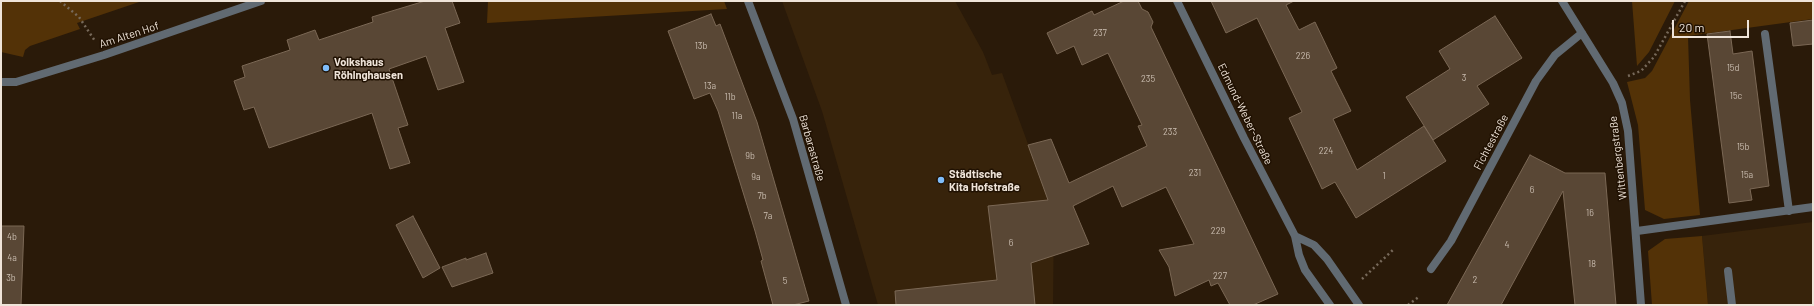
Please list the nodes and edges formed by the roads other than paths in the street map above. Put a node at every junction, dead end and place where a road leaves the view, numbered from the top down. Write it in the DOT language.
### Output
graph roads {
  1 [pos="261,1"];
  2 [pos="748,1"];
  3 [pos="1177,1"];
  4 [pos="1562,1"];
  5 [pos="1582,33"];
  6 [pos="1765,34"];
  7 [pos="1,82"];
  8 [pos="1813,208"];
  9 [pos="1788,211"];
  10 [pos="1637,231"];
  11 [pos="1295,236"];
  12 [pos="1431,269"];
  13 [pos="1728,271"];
  14 [pos="846,305"];
  15 [pos="1330,305"];
  16 [pos="1360,305"];
  17 [pos="1641,305"];
  18 [pos="1732,305"];
  1 -- 7 [label="street, Am Alten Hof"];
  2 -- 14 [label="street, Barbarastraße"];
  3 -- 11 [label="street, Edmund-Weber-Straße"];
  4 -- 5 [label="street, Wittenbergstraße"];
  5 -- 10 [label="street, Wittenbergstraße"];
  5 -- 12 [label="street, Fichtestraße"];
  6 -- 9 [label="street"];
  8 -- 9 [label="street"];
  9 -- 10 [label="street"];
  10 -- 17 [label="street, Wittenbergstraße"];
  11 -- 15 [label="street, Edmund-Weber-Straße"];
  11 -- 16 [label="street"];
  13 -- 18 [label="street"];
}
